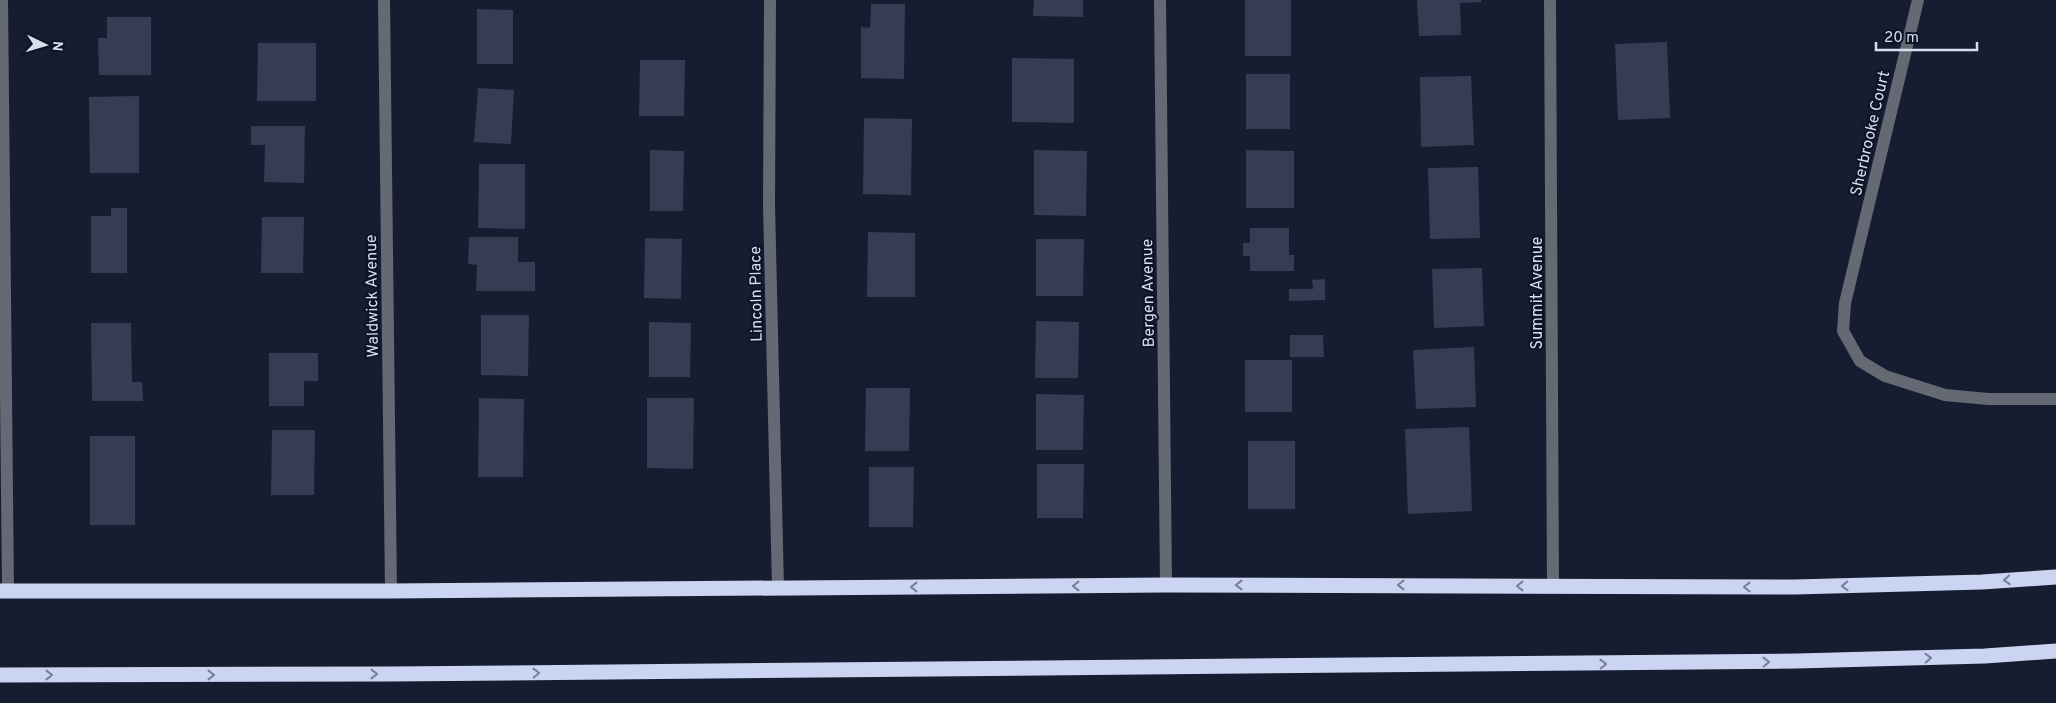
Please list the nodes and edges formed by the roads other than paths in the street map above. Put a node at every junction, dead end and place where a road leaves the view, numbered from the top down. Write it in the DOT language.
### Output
graph roads {
  1 [pos="2,0"];
  2 [pos="384,0"];
  3 [pos="770,0"];
  4 [pos="1160,0"];
  5 [pos="1550,0"];
  6 [pos="1918,0"];
  7 [pos="2056,399"];
  8 [pos="2056,577"];
  9 [pos="1166,585"];
  10 [pos="1553,586"];
  11 [pos="778,588"];
  12 [pos="4,591"];
  13 [pos="391,591"];
  14 [pos="2056,651"];
  15 [pos="0,675"];
  1 -- 12 [label="street"];
  2 -- 13 [label="street, Waldwick Avenue"];
  3 -- 11 [label="street, Lincoln Place"];
  4 -- 9 [label="street, Bergen Avenue"];
  5 -- 10 [label="street, Summit Avenue"];
  6 -- 7 [label="street, Sherbrooke Court"];
  8 -- 10 [label="highway, one-way"];
  10 -- 9 [label="highway, one-way"];
  9 -- 11 [label="highway, one-way"];
  11 -- 13 [label="highway"];
  12 -- 13 [label="highway"];
  15 -- 14 [label="highway, one-way"];
}
